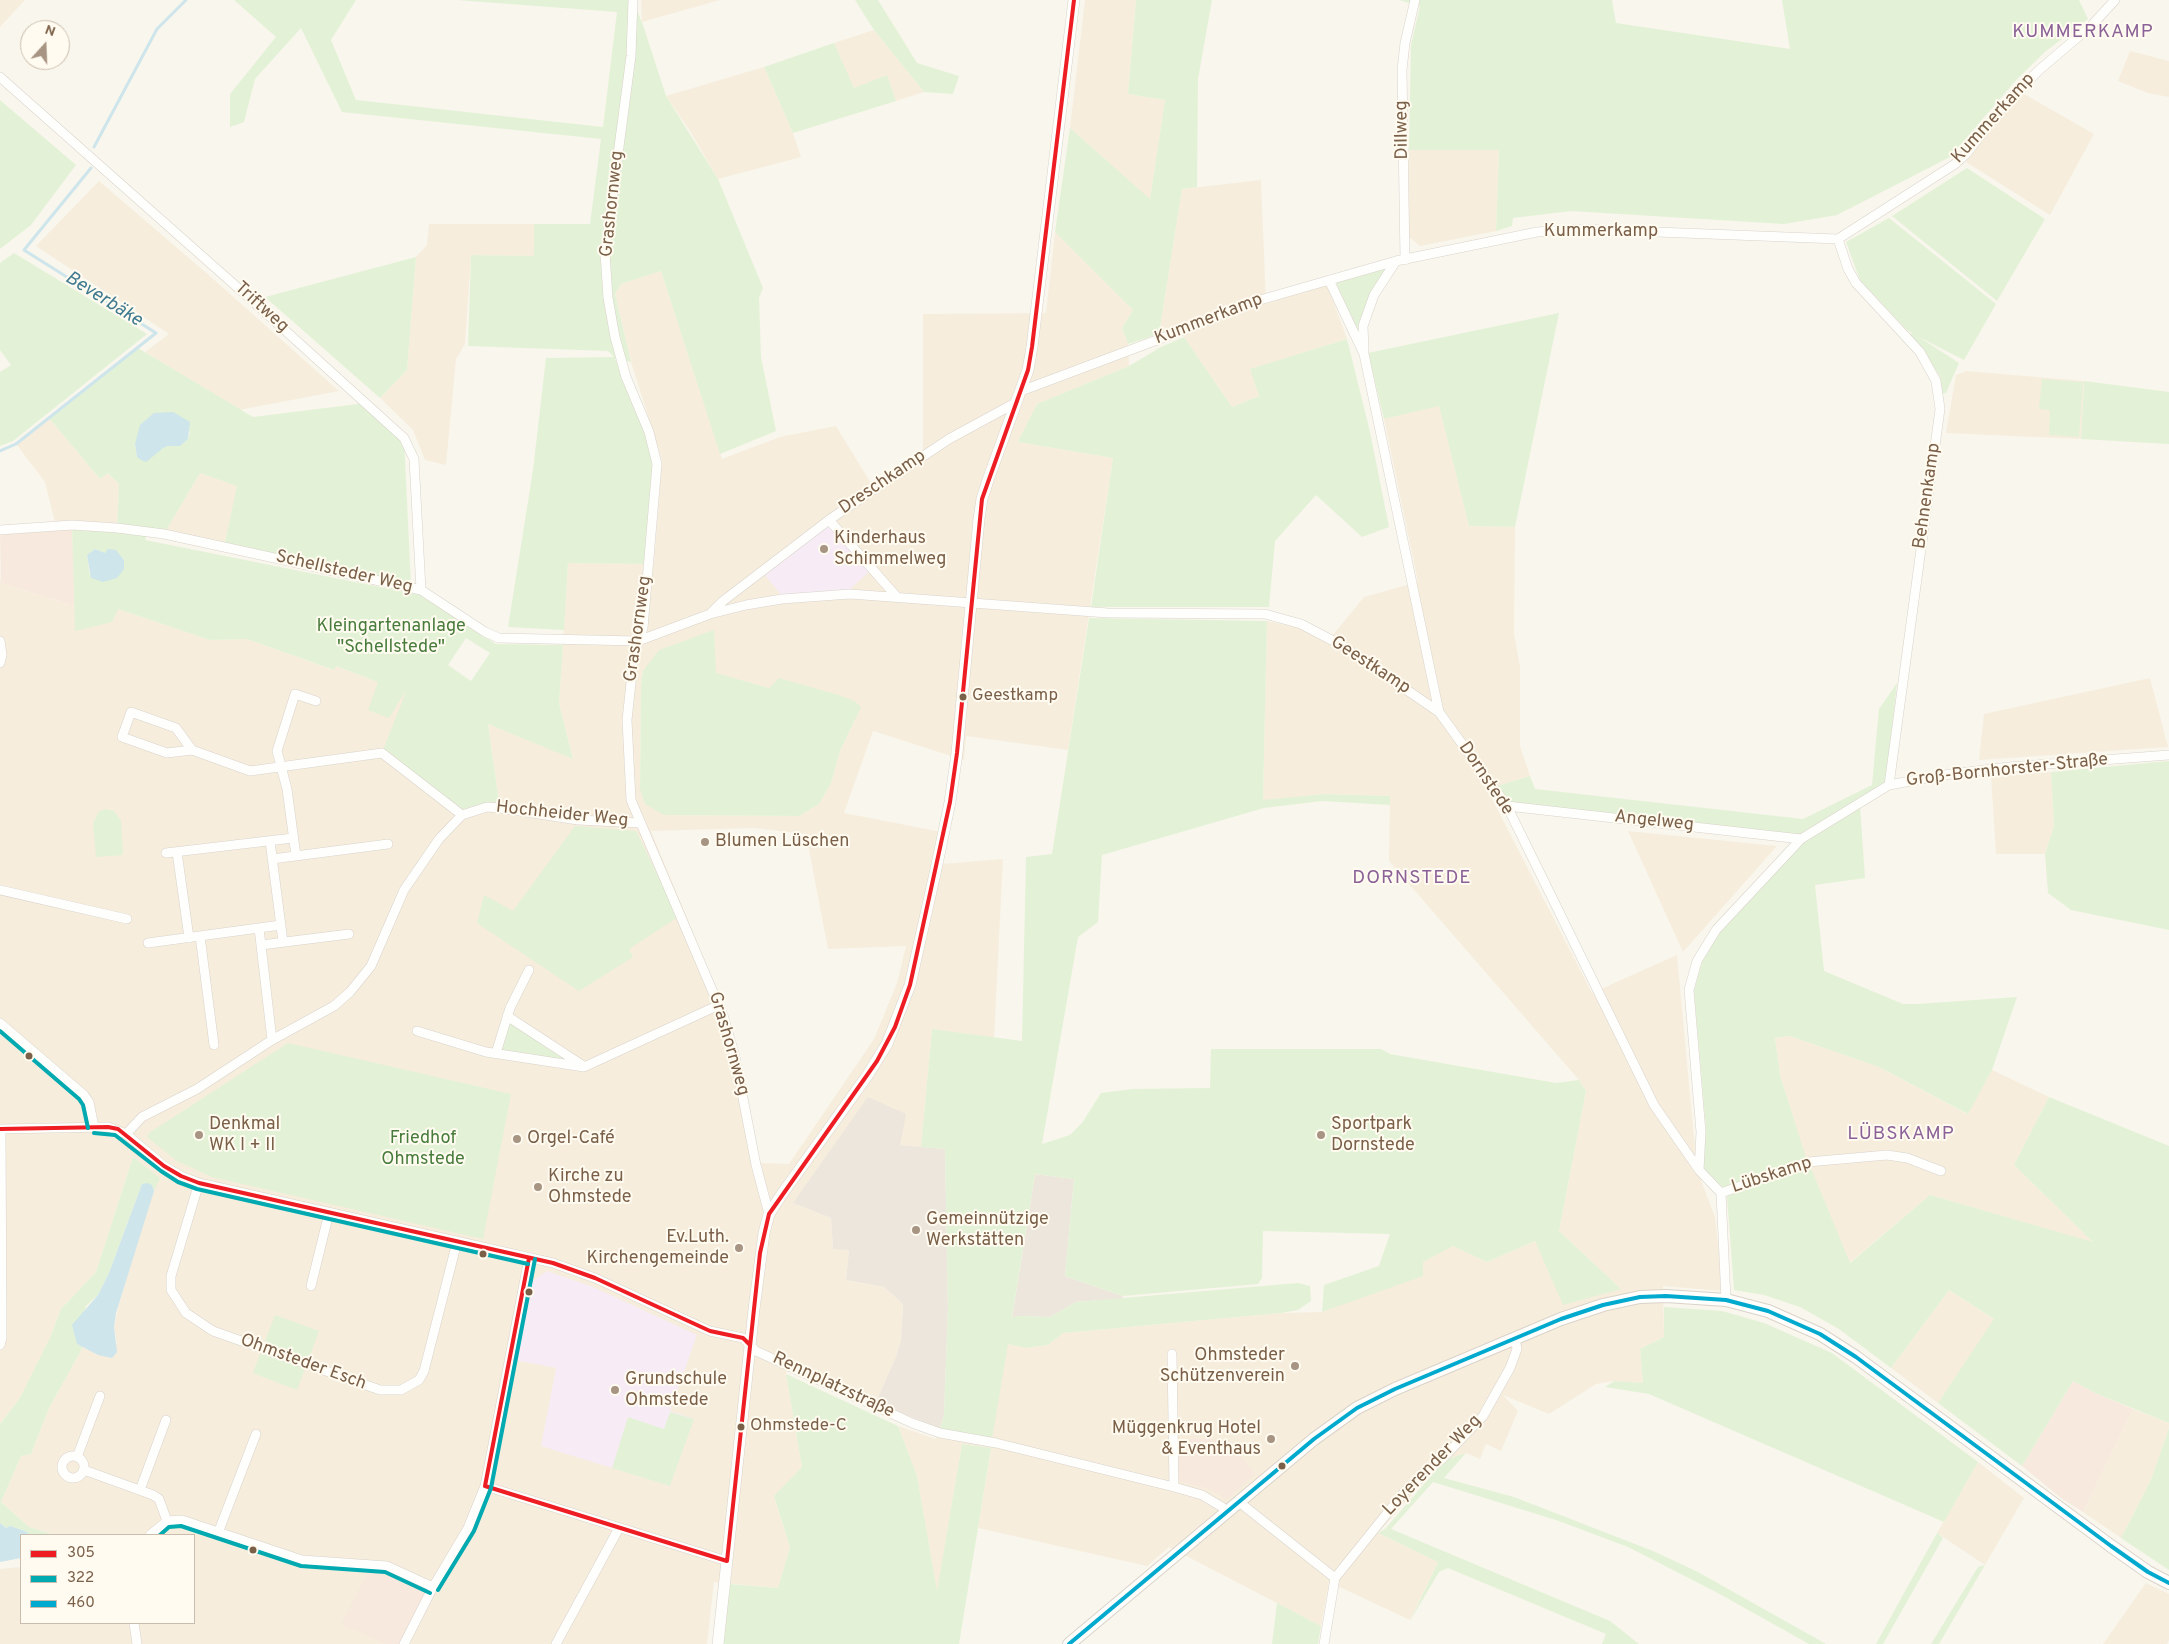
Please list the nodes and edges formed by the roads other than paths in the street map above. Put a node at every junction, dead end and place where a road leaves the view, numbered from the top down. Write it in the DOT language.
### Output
graph roads {
  1 [pos="633,0"];
  2 [pos="1074,0"];
  3 [pos="1415,0"];
  4 [pos="2116,0"];
  5 [pos="0,77"];
  6 [pos="1838,239"];
  7 [pos="1400,261"];
  8 [pos="1329,280"];
  9 [pos="1364,354"];
  10 [pos="1019,397"];
  11 [pos="829,520"];
  12 [pos="0,530"];
  13 [pos="421,590"];
  14 [pos="897,597"];
  15 [pos="971,602"];
  16 [pos="710,614"];
  17 [pos="0,641"];
  18 [pos="638,642"];
  19 [pos="0,663"];
  20 [pos="316,701"];
  21 [pos="1439,712"];
  22 [pos="192,750"];
  23 [pos="2169,755"];
  24 [pos="280,767"];
  25 [pos="1889,785"];
  26 [pos="1507,806"];
  27 [pos="462,815"];
  28 [pos="640,823"];
  29 [pos="293,838"];
  30 [pos="1801,839"];
  31 [pos="270,841"];
  32 [pos="388,844"];
  33 [pos="178,852"];
  34 [pos="166,853"];
  35 [pos="296,856"];
  36 [pos="272,859"];
  37 [pos="0,890"];
  38 [pos="127,919"];
  39 [pos="281,925"];
  40 [pos="258,928"];
  41 [pos="349,934"];
  42 [pos="200,936"];
  43 [pos="189,938"];
  44 [pos="284,942"];
  45 [pos="148,943"];
  46 [pos="261,945"];
  47 [pos="529,970"];
  48 [pos="720,1004"];
  49 [pos="507,1016"];
  50 [pos="0,1024"];
  51 [pos="416,1031"];
  52 [pos="272,1040"];
  53 [pos="214,1045"];
  54 [pos="496,1053"];
  55 [pos="584,1067"];
  56 [pos="94,1127"];
  57 [pos="1,1129"];
  58 [pos="126,1134"];
  59 [pos="1699,1170"];
  60 [pos="1941,1171"];
  61 [pos="199,1183"];
  62 [pos="1721,1193"];
  63 [pos="329,1213"];
  64 [pos="769,1214"];
  65 [pos="457,1242"];
  66 [pos="529,1258"];
  67 [pos="310,1286"];
  68 [pos="1726,1300"];
  69 [pos="1515,1338"];
  70 [pos="0,1345"];
  71 [pos="750,1345"];
  72 [pos="1172,1354"];
  73 [pos="100,1396"];
  74 [pos="166,1420"];
  75 [pos="256,1434"];
  76 [pos="77,1457"];
  77 [pos="84,1470"];
  78 [pos="485,1486"];
  79 [pos="1174,1487"];
  80 [pos="140,1490"];
  81 [pos="1239,1502"];
  82 [pos="1227,1513"];
  83 [pos="167,1521"];
  84 [pos="619,1528"];
  85 [pos="218,1533"];
  86 [pos="151,1534"];
  87 [pos="727,1561"];
  88 [pos="1335,1578"];
  89 [pos="2169,1584"];
  90 [pos="433,1587"];
  91 [pos="134,1624"];
  92 [pos="137,1644"];
  93 [pos="404,1644"];
  94 [pos="556,1644"];
  95 [pos="718,1644"];
  96 [pos="1069,1644"];
  97 [pos="1324,1644"];
  1 -- 18 [label="street, Grashornweg"];
  2 -- 10 [label="street"];
  3 -- 7 [label="street, Dillweg"];
  4 -- 6 [label="street, Kummerkamp"];
  5 -- 13 [label="street, Triftweg"];
  6 -- 7 [label="street, Kummerkamp"];
  6 -- 25 [label="street, Behnenkamp"];
  7 -- 8 [label="street, Kummerkamp"];
  7 -- 9 [label="street, Dornstede"];
  8 -- 9 [label="street, Dornstede"];
  8 -- 10 [label="street, Kummerkamp"];
  9 -- 21 [label="street, Dornstede"];
  10 -- 11 [label="street, Dreschkamp"];
  10 -- 15 [label="street"];
  11 -- 14 [label="street"];
  11 -- 16 [label="street, Dreschkamp"];
  12 -- 13 [label="street, Schellsteder Weg"];
  13 -- 18 [label="street, Schellsteder Weg"];
  14 -- 15 [label="street, Schellsteder Weg"];
  14 -- 16 [label="street, Schellsteder Weg"];
  15 -- 21 [label="street, Geestkamp"];
  15 -- 64 [label="street"];
  16 -- 18 [label="street, Schellsteder Weg"];
  17 -- 19 [label="street"];
  18 -- 28 [label="street, Grashornweg"];
  20 -- 24 [label="street"];
  21 -- 26 [label="street, Dornstede"];
  22 -- 22 [label="street"];
  22 -- 24 [label="street"];
  23 -- 25 [label="street, Groß-Bornhorster-Straße"];
  24 -- 27 [label="street"];
  24 -- 29 [label="street"];
  25 -- 30 [label="street, Groß-Bornhorster-Straße"];
  26 -- 30 [label="street, Angelweg"];
  26 -- 59 [label="street, Dornstede"];
  27 -- 28 [label="street, Hochheider Weg"];
  27 -- 52 [label="street"];
  28 -- 48 [label="street, Grashornweg"];
  29 -- 31 [label="street"];
  29 -- 35 [label="street"];
  30 -- 59 [label="street, Groß-Bornhorster-Straße"];
  31 -- 33 [label="street"];
  31 -- 36 [label="street"];
  32 -- 35 [label="street"];
  33 -- 34 [label="street"];
  33 -- 43 [label="street"];
  35 -- 36 [label="street"];
  36 -- 39 [label="street"];
  37 -- 38 [label="street"];
  39 -- 40 [label="street"];
  39 -- 44 [label="street"];
  40 -- 42 [label="street"];
  40 -- 46 [label="street"];
  41 -- 44 [label="street"];
  42 -- 43 [label="street"];
  42 -- 53 [label="street"];
  43 -- 45 [label="street"];
  44 -- 46 [label="street"];
  46 -- 52 [label="street"];
  47 -- 49 [label="street"];
  48 -- 55 [label="street"];
  48 -- 64 [label="street, Grashornweg"];
  49 -- 54 [label="street"];
  49 -- 55 [label="street"];
  50 -- 56 [label="street"];
  51 -- 54 [label="street"];
  52 -- 58 [label="street"];
  54 -- 55 [label="street"];
  56 -- 57 [label="street"];
  56 -- 58 [label="street"];
  57 -- 70 [label="street"];
  58 -- 61 [label="street, Rennplatzstraße"];
  59 -- 62 [label="street"];
  60 -- 62 [label="street, Lübskamp"];
  61 -- 63 [label="street, Rennplatzstraße"];
  61 -- 65 [label="street, Ohmsteder Esch"];
  62 -- 68 [label="street"];
  63 -- 65 [label="street, Rennplatzstraße"];
  63 -- 67 [label="street"];
  64 -- 71 [label="street"];
  65 -- 66 [label="street, Rennplatzstraße"];
  66 -- 71 [label="street, Rennplatzstraße"];
  66 -- 78 [label="street"];
  68 -- 69 [label="main road"];
  68 -- 89 [label="main road"];
  69 -- 81 [label="main road"];
  69 -- 88 [label="street, Loyerender Weg"];
  71 -- 79 [label="street, Rennplatzstraße"];
  71 -- 87 [label="street"];
  72 -- 79 [label="street"];
  73 -- 76 [label="street"];
  74 -- 80 [label="street"];
  75 -- 85 [label="street"];
  76 -- 77 [label="street"];
  76 -- 77 [label="street"];
  77 -- 80 [label="street"];
  78 -- 84 [label="street"];
  78 -- 90 [label="street"];
  79 -- 82 [label="street, Rennplatzstraße"];
  80 -- 83 [label="street"];
  81 -- 82 [label="main road"];
  81 -- 88 [label="street"];
  82 -- 96 [label="main road"];
  83 -- 85 [label="street"];
  83 -- 86 [label="street"];
  84 -- 87 [label="street"];
  84 -- 94 [label="street"];
  85 -- 90 [label="street"];
  87 -- 95 [label="street"];
  88 -- 97 [label="street, Loyerender Weg"];
  90 -- 93 [label="street"];
  91 -- 92 [label="street"];
}
